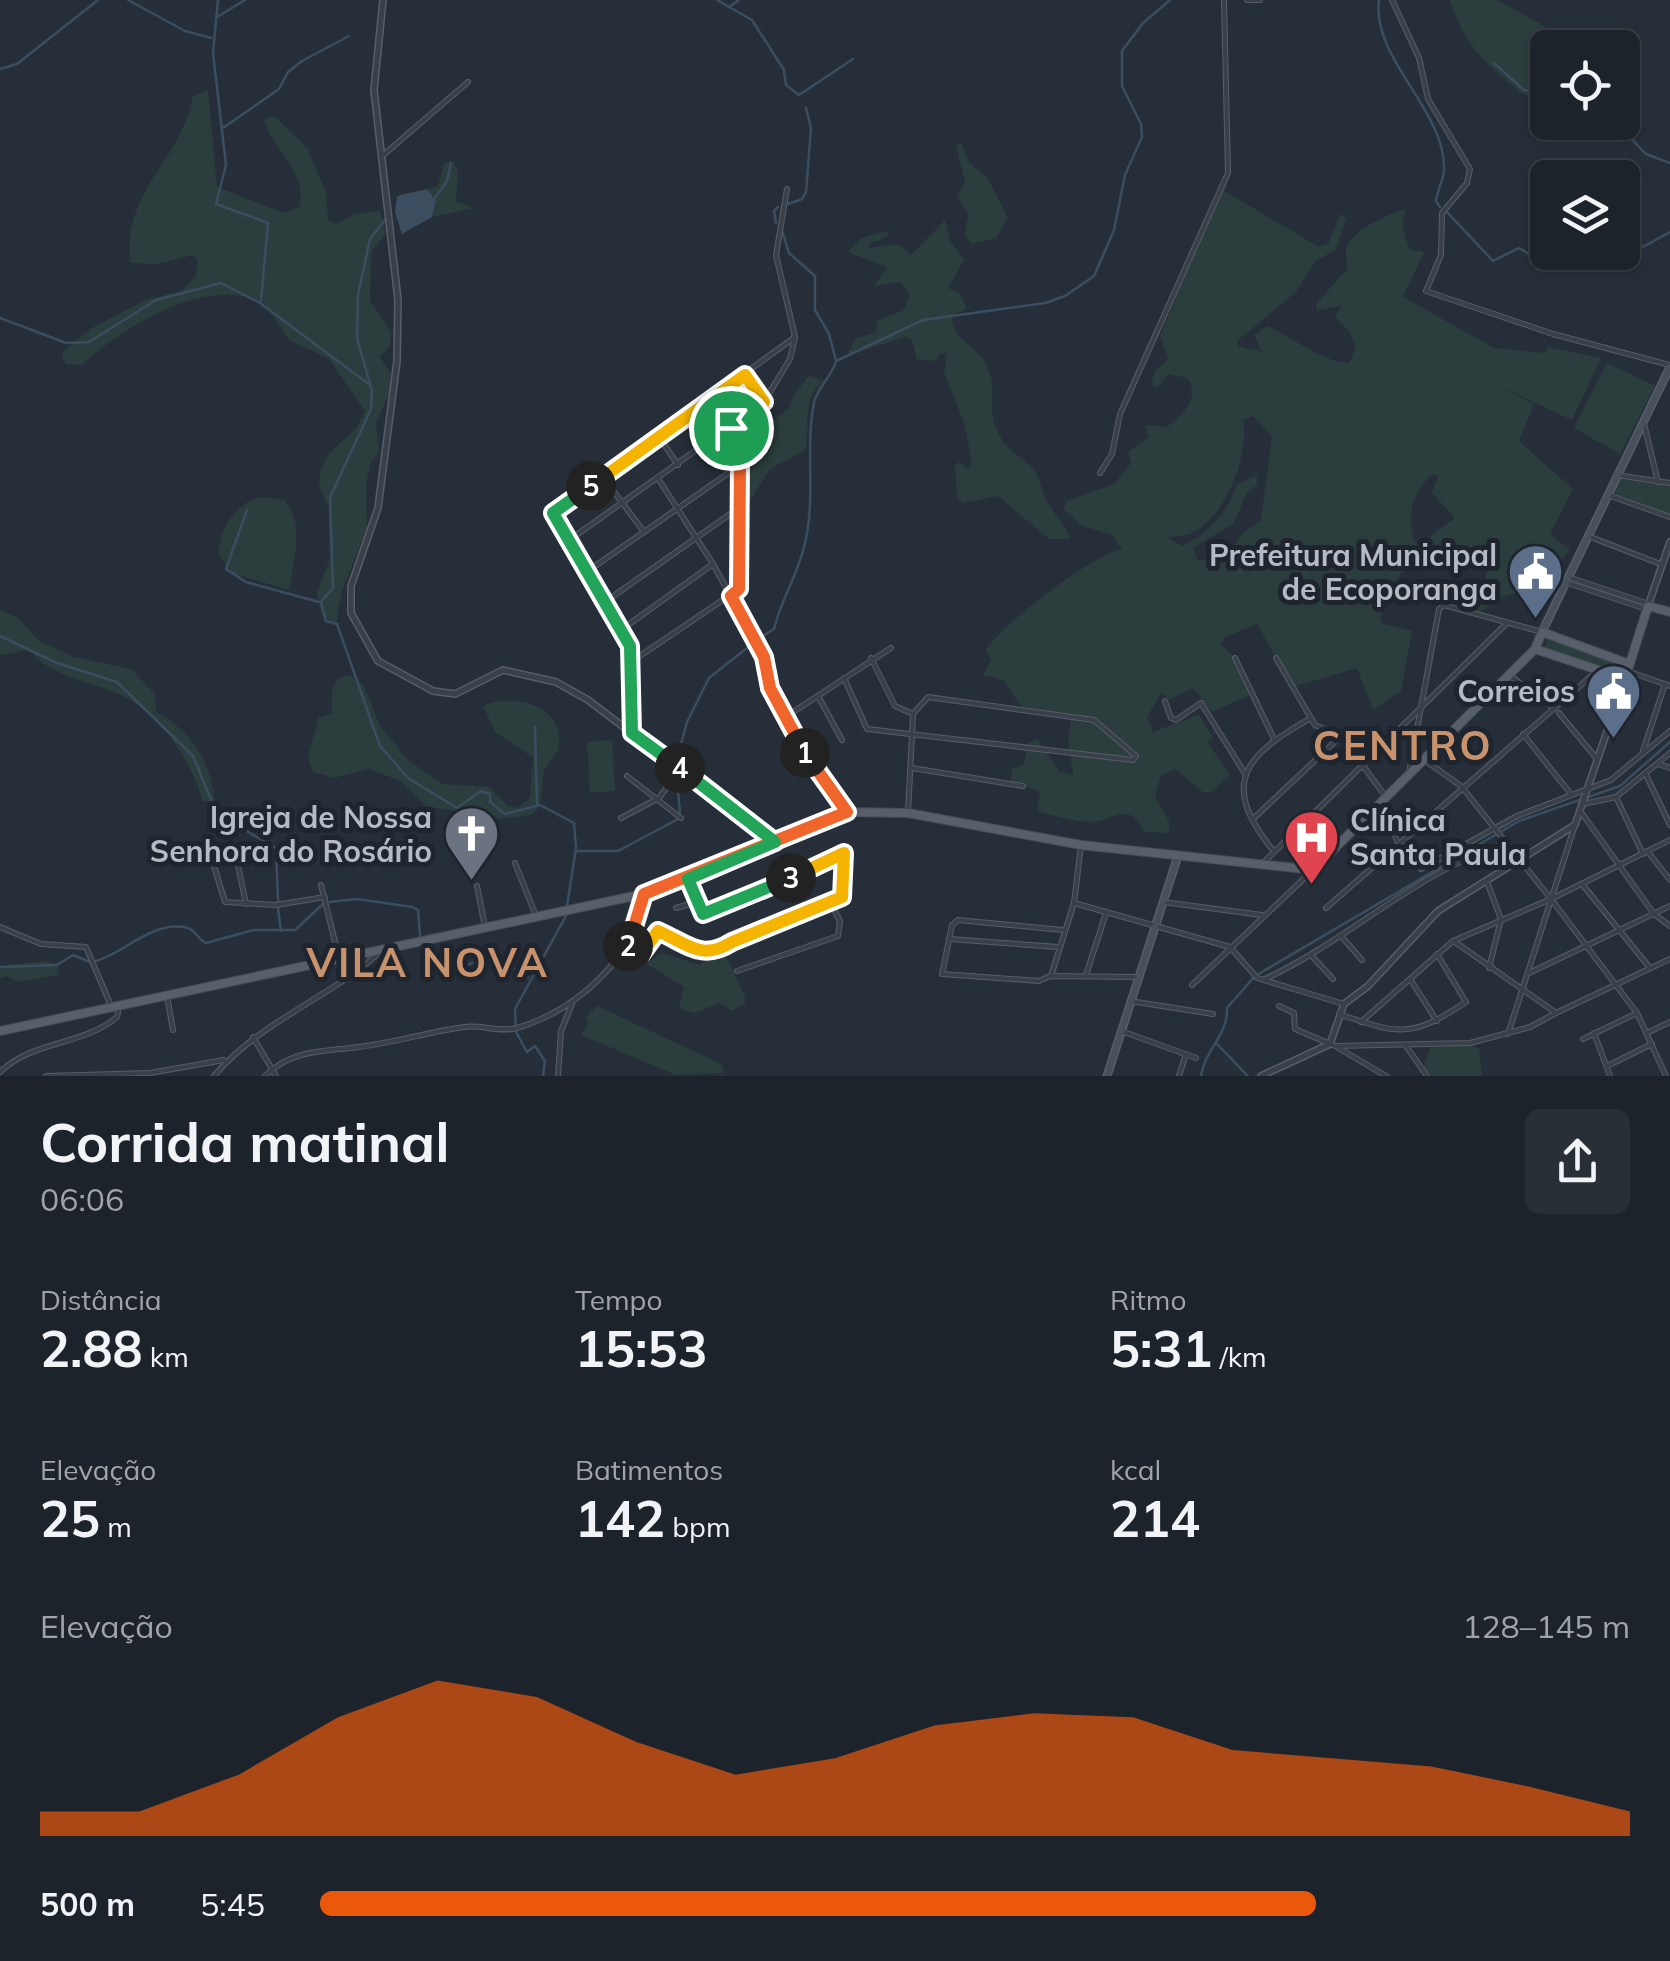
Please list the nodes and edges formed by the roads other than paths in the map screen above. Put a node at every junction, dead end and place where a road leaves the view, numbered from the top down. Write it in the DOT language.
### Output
graph roads {
  1 [pos="384,0"];
  2 [pos="1224,0"];
  3 [pos="1247,0"];
  4 [pos="1260,0"];
  5 [pos="1392,0"];
  6 [pos="468,82"];
  7 [pos="381,157"];
  8 [pos="786,189"];
  9 [pos="795,336"];
  10 [pos="1670,366"];
  11 [pos="745,375"];
  12 [pos="764,402"];
  13 [pos="1643,418"];
  14 [pos="731,428"];
  15 [pos="659,437"];
  16 [pos="678,465"];
  17 [pos="740,465"];
  18 [pos="1100,473"];
  19 [pos="1616,476"];
  20 [pos="603,477"];
  21 [pos="658,480"];
  22 [pos="1658,482"];
  23 [pos="1670,483"];
  24 [pos="1608,495"];
  25 [pos="624,504"];
  26 [pos="740,507"];
  27 [pos="677,508"];
  28 [pos="1670,517"];
  29 [pos="644,532"];
  30 [pos="1588,536"];
  31 [pos="696,537"];
  32 [pos="568,542"];
  33 [pos="1670,542"];
  34 [pos="713,564"];
  35 [pos="1662,565"];
  36 [pos="587,572"];
  37 [pos="1566,580"];
  38 [pos="731,596"];
  39 [pos="604,602"];
  40 [pos="1648,606"];
  41 [pos="1670,612"];
  42 [pos="1506,624"];
  43 [pos="621,630"];
  44 [pos="1542,632"];
  45 [pos="890,648"];
  46 [pos="1535,650"];
  47 [pos="871,658"];
  48 [pos="1236,658"];
  49 [pos="1276,658"];
  50 [pos="632,661"];
  51 [pos="1598,670"];
  52 [pos="1627,671"];
  53 [pos="1509,676"];
  54 [pos="844,678"];
  55 [pos="1668,685"];
  56 [pos="818,696"];
  57 [pos="1165,700"];
  58 [pos="1554,708"];
  59 [pos="1420,711"];
  60 [pos="914,714"];
  61 [pos="1559,714"];
  62 [pos="787,716"];
  63 [pos="1311,718"];
  64 [pos="913,731"];
  65 [pos="1670,731"];
  66 [pos="632,733"];
  67 [pos="1523,734"];
  68 [pos="1341,736"];
  69 [pos="842,740"];
  70 [pos="1275,741"];
  71 [pos="1670,753"];
  72 [pos="1642,756"];
  73 [pos="1598,759"];
  74 [pos="1423,760"];
  75 [pos="1362,763"];
  76 [pos="1658,764"];
  77 [pos="912,768"];
  78 [pos="1670,768"];
  79 [pos="680,769"];
  80 [pos="1245,774"];
  81 [pos="1409,774"];
  82 [pos="1646,775"];
  83 [pos="626,776"];
  84 [pos="1023,786"];
  85 [pos="1461,786"];
  86 [pos="1587,789"];
  87 [pos="1571,794"];
  88 [pos="1616,797"];
  89 [pos="659,798"];
  90 [pos="1384,798"];
  91 [pos="1582,808"];
  92 [pos="847,812"];
  93 [pos="908,814"];
  94 [pos="621,818"];
  95 [pos="681,818"];
  96 [pos="1253,819"];
  97 [pos="1670,824"];
  98 [pos="1575,825"];
  99 [pos="1493,829"];
  100 [pos="1670,840"];
  101 [pos="775,842"];
  102 [pos="1397,842"];
  103 [pos="1080,844"];
  104 [pos="1503,844"];
  105 [pos="1272,849"];
  106 [pos="1646,853"];
  107 [pos="1178,856"];
  108 [pos="1517,860"];
  109 [pos="237,861"];
  110 [pos="515,862"];
  111 [pos="1318,865"];
  112 [pos="214,866"];
  113 [pos="1263,866"];
  114 [pos="1618,866"];
  115 [pos="1421,869"];
  116 [pos="1295,870"];
  117 [pos="688,879"];
  118 [pos="1670,880"];
  119 [pos="1487,882"];
  120 [pos="1298,884"];
  121 [pos="1582,884"];
  122 [pos="322,885"];
  123 [pos="477,886"];
  124 [pos="644,894"];
  125 [pos="325,896"];
  126 [pos="1552,899"];
  127 [pos="696,902"];
  128 [pos="830,902"];
  129 [pos="1163,902"];
  130 [pos="246,904"];
  131 [pos="1074,904"];
  132 [pos="1670,906"];
  133 [pos="676,908"];
  134 [pos="1326,908"];
  135 [pos="1106,913"];
  136 [pos="1654,914"];
  137 [pos="1264,915"];
  138 [pos="536,916"];
  139 [pos="1501,919"];
  140 [pos="1155,926"];
  141 [pos="1670,926"];
  142 [pos="0,927"];
  143 [pos="485,927"];
  144 [pos="1062,930"];
  145 [pos="1620,931"];
  146 [pos="1342,937"];
  147 [pos="949,939"];
  148 [pos="1453,940"];
  149 [pos="626,944"];
  150 [pos="1058,947"];
  151 [pos="386,948"];
  152 [pos="1230,948"];
  153 [pos="1585,948"];
  154 [pos="368,952"];
  155 [pos="1437,954"];
  156 [pos="1311,955"];
  157 [pos="339,958"];
  158 [pos="1362,960"];
  159 [pos="1670,960"];
  160 [pos="368,962"];
  161 [pos="1489,968"];
  162 [pos="1650,968"];
  163 [pos="737,970"];
  164 [pos="1530,973"];
  165 [pos="1050,976"];
  166 [pos="1086,976"];
  167 [pos="1138,977"];
  168 [pos="1265,979"];
  169 [pos="1334,979"];
  170 [pos="1410,979"];
  171 [pos="1192,985"];
  172 [pos="1614,985"];
  173 [pos="1522,992"];
  174 [pos="167,996"];
  175 [pos="576,1000"];
  176 [pos="1130,1002"];
  177 [pos="1344,1004"];
  178 [pos="1279,1006"];
  179 [pos="115,1007"];
  180 [pos="1637,1013"];
  181 [pos="1213,1014"];
  182 [pos="1339,1014"];
  183 [pos="1556,1014"];
  184 [pos="1361,1022"];
  185 [pos="1437,1022"];
  186 [pos="1670,1022"];
  187 [pos="173,1030"];
  188 [pos="1120,1030"];
  189 [pos="0,1031"];
  190 [pos="1594,1033"];
  191 [pos="1646,1033"];
  192 [pos="1508,1034"];
  193 [pos="254,1037"];
  194 [pos="1583,1039"];
  195 [pos="1652,1044"];
  196 [pos="1333,1046"];
  197 [pos="1406,1046"];
  198 [pos="1186,1054"];
  199 [pos="1196,1058"];
  200 [pos="228,1060"];
  201 [pos="1606,1066"];
  202 [pos="273,1068"];
  203 [pos="0,1072"];
  204 [pos="101,1075"];
  205 [pos="125,1075"];
  206 [pos="150,1075"];
  207 [pos="46,1076"];
  208 [pos="78,1076"];
  209 [pos="214,1076"];
  210 [pos="265,1076"];
  211 [pos="276,1076"];
  212 [pos="558,1076"];
  213 [pos="1107,1076"];
  214 [pos="1179,1076"];
  215 [pos="1261,1076"];
  216 [pos="1386,1076"];
  217 [pos="1427,1076"];
  218 [pos="1610,1076"];
  219 [pos="1666,1076"];
  1 -- 7 [label="street"];
  2 -- 18 [label="street"];
  3 -- 4 [label="street"];
  5 -- 10 [label="street"];
  6 -- 7 [label="street"];
  7 -- 66 [label="street"];
  8 -- 9 [label="street"];
  9 -- 11 [label="street"];
  9 -- 12 [label="street"];
  10 -- 13 [label="main road"];
  11 -- 12 [label="street"];
  11 -- 15 [label="street"];
  12 -- 14 [label="street"];
  13 -- 19 [label="main road"];
  13 -- 22 [label="street"];
  14 -- 16 [label="street"];
  14 -- 17 [label="street"];
  15 -- 16 [label="street"];
  15 -- 20 [label="street"];
  16 -- 21 [label="street"];
  17 -- 26 [label="street"];
  17 -- 27 [label="street"];
  19 -- 22 [label="street"];
  19 -- 24 [label="main road"];
  20 -- 25 [label="street"];
  20 -- 32 [label="street"];
  21 -- 25 [label="street"];
  21 -- 27 [label="street"];
  22 -- 23 [label="street"];
  24 -- 28 [label="street"];
  24 -- 30 [label="main road"];
  25 -- 29 [label="street"];
  25 -- 32 [label="street"];
  26 -- 31 [label="street"];
  26 -- 38 [label="street"];
  27 -- 29 [label="street"];
  27 -- 31 [label="street"];
  29 -- 36 [label="street"];
  30 -- 35 [label="street"];
  30 -- 37 [label="main road"];
  31 -- 34 [label="street"];
  31 -- 39 [label="street"];
  32 -- 36 [label="street"];
  33 -- 35 [label="street"];
  34 -- 38 [label="street"];
  34 -- 43 [label="street"];
  35 -- 40 [label="street"];
  36 -- 39 [label="street"];
  37 -- 40 [label="street"];
  37 -- 44 [label="main road"];
  38 -- 50 [label="street"];
  38 -- 62 [label="street"];
  39 -- 43 [label="street"];
  40 -- 41 [label="main road"];
  40 -- 52 [label="main road"];
  42 -- 44 [label="street"];
  42 -- 59 [label="street"];
  42 -- 59 [label="street"];
  43 -- 50 [label="street"];
  44 -- 46 [label="main road"];
  44 -- 52 [label="main road"];
  45 -- 47 [label="street"];
  46 -- 51 [label="main road"];
  46 -- 53 [label="main road"];
  47 -- 54 [label="street"];
  47 -- 60 [label="street"];
  48 -- 70 [label="street"];
  49 -- 63 [label="street"];
  50 -- 66 [label="street"];
  51 -- 52 [label="main road"];
  51 -- 58 [label="street"];
  52 -- 55 [label="street"];
  52 -- 73 [label="street"];
  53 -- 58 [label="street"];
  53 -- 74 [label="main road"];
  54 -- 56 [label="street"];
  54 -- 64 [label="street"];
  55 -- 72 [label="street"];
  56 -- 62 [label="street"];
  56 -- 69 [label="street"];
  57 -- 80 [label="street"];
  58 -- 67 [label="street"];
  59 -- 75 [label="street"];
  59 -- 81 [label="street"];
  60 -- 64 [label="street"];
  60 -- 64 [label="street"];
  61 -- 73 [label="street"];
  62 -- 92 [label="street"];
  63 -- 68 [label="street"];
  63 -- 70 [label="street"];
  64 -- 77 [label="street"];
  65 -- 72 [label="street"];
  66 -- 79 [label="street"];
  67 -- 85 [label="street"];
  67 -- 87 [label="street"];
  68 -- 75 [label="street"];
  68 -- 96 [label="street"];
  70 -- 80 [label="street"];
  71 -- 76 [label="street"];
  72 -- 86 [label="street"];
  73 -- 86 [label="street"];
  74 -- 81 [label="main road"];
  74 -- 85 [label="street"];
  75 -- 90 [label="street"];
  75 -- 105 [label="street"];
  76 -- 78 [label="street"];
  76 -- 82 [label="street"];
  77 -- 84 [label="street"];
  77 -- 93 [label="street"];
  79 -- 89 [label="street"];
  79 -- 101 [label="street"];
  80 -- 96 [label="street"];
  81 -- 90 [label="main road"];
  82 -- 88 [label="street"];
  82 -- 97 [label="street"];
  83 -- 89 [label="street"];
  85 -- 99 [label="street"];
  85 -- 102 [label="street"];
  86 -- 87 [label="street"];
  86 -- 91 [label="street"];
  87 -- 99 [label="street"];
  88 -- 91 [label="street"];
  88 -- 106 [label="street"];
  89 -- 94 [label="street"];
  89 -- 95 [label="street"];
  90 -- 102 [label="street"];
  90 -- 111 [label="main road"];
  91 -- 98 [label="street"];
  91 -- 114 [label="street"];
  92 -- 93 [label="main road"];
  92 -- 101 [label="main road"];
  93 -- 103 [label="main road"];
  96 -- 105 [label="street"];
  98 -- 108 [label="street"];
  98 -- 126 [label="street"];
  99 -- 104 [label="street"];
  99 -- 115 [label="street"];
  100 -- 106 [label="street"];
  101 -- 117 [label="main road"];
  102 -- 134 [label="street"];
  103 -- 107 [label="main road"];
  103 -- 131 [label="street"];
  104 -- 108 [label="street"];
  104 -- 146 [label="street"];
  105 -- 113 [label="street"];
  106 -- 114 [label="street"];
  106 -- 118 [label="street"];
  107 -- 113 [label="main road"];
  107 -- 129 [label="main road"];
  108 -- 119 [label="street"];
  108 -- 126 [label="street"];
  109 -- 130 [label="street"];
  110 -- 138 [label="street"];
  111 -- 116 [label="main road"];
  111 -- 120 [label="street"];
  112 -- 130 [label="street"];
  113 -- 116 [label="main road"];
  114 -- 121 [label="street"];
  114 -- 136 [label="street"];
  116 -- 120 [label="street"];
  117 -- 124 [label="main road"];
  117 -- 127 [label="street"];
  119 -- 139 [label="street"];
  119 -- 177 [label="street"];
  120 -- 137 [label="street"];
  121 -- 126 [label="street"];
  121 -- 145 [label="street"];
  122 -- 125 [label="street"];
  123 -- 143 [label="street"];
  124 -- 138 [label="main road"];
  124 -- 149 [label="street"];
  125 -- 130 [label="street"];
  125 -- 157 [label="street"];
  126 -- 139 [label="street"];
  126 -- 153 [label="street"];
  126 -- 164 [label="street"];
  127 -- 128 [label="street"];
  127 -- 133 [label="street"];
  128 -- 149 [label="street"];
  128 -- 163 [label="street"];
  129 -- 137 [label="street"];
  129 -- 140 [label="main road"];
  131 -- 135 [label="street"];
  131 -- 144 [label="street"];
  132 -- 136 [label="street"];
  135 -- 140 [label="street"];
  135 -- 166 [label="street"];
  136 -- 141 [label="street"];
  136 -- 145 [label="street"];
  137 -- 152 [label="street"];
  138 -- 143 [label="main road"];
  139 -- 148 [label="street"];
  139 -- 161 [label="street"];
  140 -- 152 [label="street"];
  140 -- 167 [label="main road"];
  142 -- 179 [label="street"];
  143 -- 151 [label="main road"];
  144 -- 147 [label="street"];
  144 -- 150 [label="street"];
  145 -- 153 [label="street"];
  145 -- 162 [label="street"];
  146 -- 156 [label="street"];
  146 -- 158 [label="street"];
  147 -- 150 [label="street"];
  147 -- 165 [label="street"];
  148 -- 155 [label="street"];
  148 -- 161 [label="street"];
  149 -- 175 [label="street"];
  150 -- 165 [label="street"];
  151 -- 154 [label="main road"];
  151 -- 160 [label="street"];
  152 -- 168 [label="street"];
  152 -- 171 [label="street"];
  153 -- 164 [label="street"];
  153 -- 172 [label="street"];
  154 -- 157 [label="main road"];
  154 -- 160 [label="street"];
  155 -- 170 [label="street"];
  155 -- 185 [label="street"];
  156 -- 168 [label="street"];
  156 -- 169 [label="street"];
  157 -- 174 [label="main road"];
  159 -- 162 [label="street"];
  160 -- 193 [label="street"];
  161 -- 173 [label="street"];
  162 -- 172 [label="street"];
  164 -- 173 [label="street"];
  165 -- 166 [label="street"];
  166 -- 167 [label="street"];
  167 -- 176 [label="main road"];
  168 -- 177 [label="street"];
  170 -- 184 [label="street"];
  170 -- 185 [label="street"];
  172 -- 180 [label="street"];
  172 -- 183 [label="street"];
  173 -- 183 [label="street"];
  173 -- 192 [label="street"];
  174 -- 179 [label="main road"];
  174 -- 187 [label="street"];
  175 -- 202 [label="street"];
  175 -- 212 [label="street"];
  176 -- 181 [label="street"];
  176 -- 188 [label="main road"];
  177 -- 182 [label="street"];
  178 -- 196 [label="street"];
  179 -- 189 [label="main road"];
  179 -- 203 [label="street"];
  180 -- 190 [label="street"];
  180 -- 191 [label="street"];
  182 -- 184 [label="street"];
  182 -- 196 [label="street"];
  183 -- 192 [label="street"];
  184 -- 185 [label="street"];
  186 -- 191 [label="street"];
  188 -- 198 [label="street"];
  188 -- 213 [label="main road"];
  190 -- 194 [label="street"];
  190 -- 201 [label="street"];
  191 -- 195 [label="street"];
  192 -- 197 [label="street"];
  193 -- 200 [label="street"];
  193 -- 202 [label="street"];
  195 -- 201 [label="street"];
  195 -- 219 [label="street"];
  196 -- 197 [label="street"];
  196 -- 215 [label="street"];
  196 -- 216 [label="street"];
  197 -- 217 [label="street"];
  198 -- 199 [label="street"];
  198 -- 214 [label="street"];
  200 -- 206 [label="street"];
  200 -- 209 [label="street"];
  201 -- 218 [label="street"];
  202 -- 210 [label="street"];
  202 -- 211 [label="street"];
  204 -- 205 [label="street"];
  204 -- 208 [label="street"];
  205 -- 206 [label="street"];
  207 -- 208 [label="street"];
}
